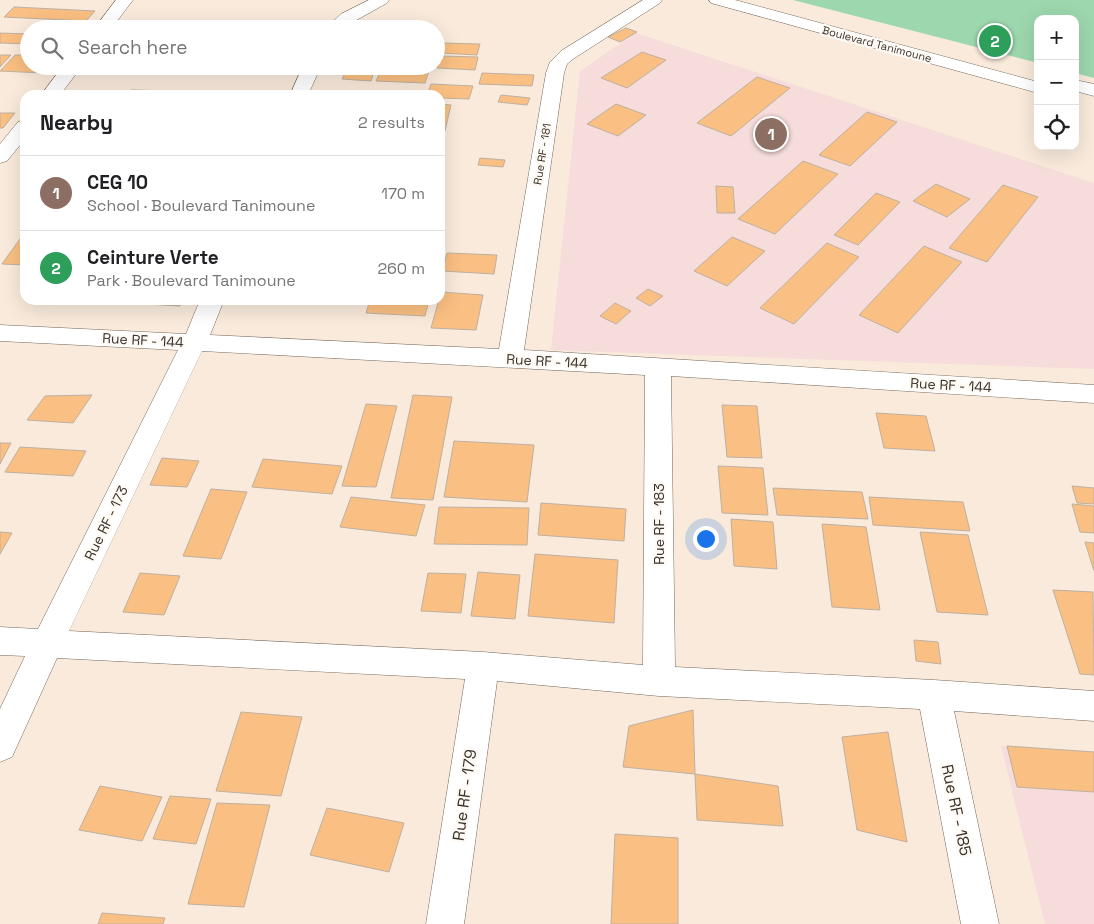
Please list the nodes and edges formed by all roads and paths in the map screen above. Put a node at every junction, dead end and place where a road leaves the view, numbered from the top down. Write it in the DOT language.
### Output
graph roads {
  1 [pos="125,0"];
  2 [pos="381,0"];
  3 [pos="654,0"];
  4 [pos="717,0"];
  5 [pos="758,0"];
  6 [pos="109,20"];
  7 [pos="344,20"];
  8 [pos="1034,74"];
  9 [pos="65,75"];
  10 [pos="308,75"];
  11 [pos="1079,86"];
  12 [pos="1034,87"];
  13 [pos="54,90"];
  14 [pos="301,90"];
  15 [pos="1094,90"];
  16 [pos="1079,99"];
  17 [pos="1094,103"];
  18 [pos="20,132"];
  19 [pos="0,157"];
  20 [pos="210,305"];
  21 [pos="0,333"];
  22 [pos="194,342"];
  23 [pos="510,358"];
  24 [pos="658,368"];
  25 [pos="1094,394"];
  26 [pos="0,641"];
  27 [pos="47,644"];
  28 [pos="483,666"];
  29 [pos="659,681"];
  30 [pos="934,695"];
  31 [pos="1094,706"];
  32 [pos="0,746"];
  33 [pos="445,924"];
  34 [pos="980,924"];
  1 -- 6 [label="street"];
  2 -- 7 [label="street"];
  3 -- 23 [label="street, Rue RF - 181"];
  4 -- 12 [label="street, Boulevard Tanimoune"];
  5 -- 8 [label="street, Boulevard Tanimoune"];
  9 -- 13 [label="street"];
  10 -- 14 [label="street"];
  11 -- 15 [label="street"];
  16 -- 17 [label="street"];
  18 -- 19 [label="street"];
  20 -- 22 [label="street, Rue RF - 173"];
  21 -- 22 [label="street, Rue RF - 144"];
  22 -- 23 [label="street, Rue RF - 144"];
  22 -- 27 [label="street, Rue RF - 173"];
  23 -- 24 [label="street, Rue RF - 144"];
  24 -- 25 [label="street, Rue RF - 144"];
  24 -- 29 [label="street, Rue RF - 183"];
  26 -- 27 [label="street"];
  27 -- 28 [label="street"];
  27 -- 32 [label="street, Rue RF - 173"];
  28 -- 29 [label="street"];
  28 -- 33 [label="street, Rue RF - 179"];
  29 -- 30 [label="street"];
  30 -- 31 [label="street"];
  30 -- 34 [label="street, Rue RF - 185"];
}
